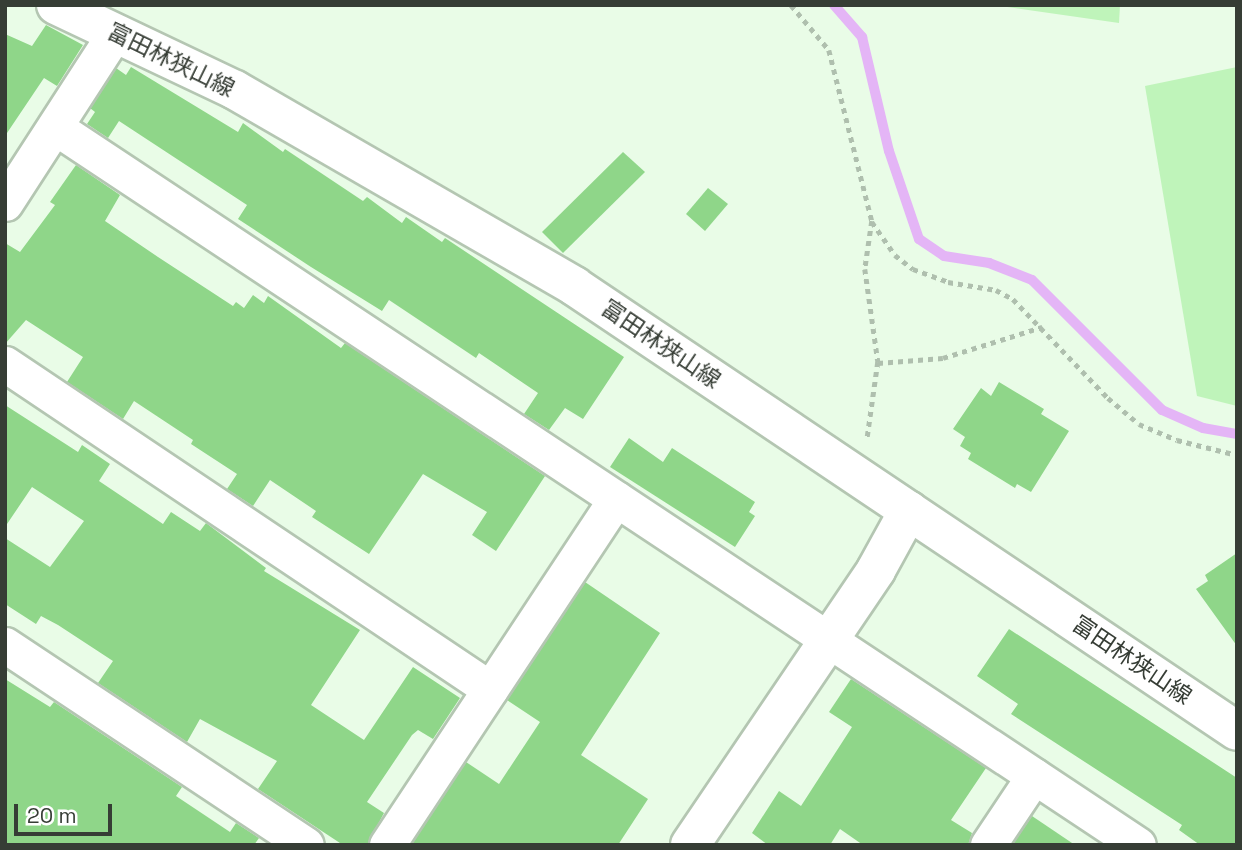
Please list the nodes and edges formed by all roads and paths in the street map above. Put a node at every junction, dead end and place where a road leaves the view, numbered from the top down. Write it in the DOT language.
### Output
graph roads {
  1 [pos="56,5"];
  2 [pos="791,5"];
  3 [pos="115,33"];
  4 [pos="55,127"];
  5 [pos="5,203"];
  6 [pos="872,221"];
  7 [pos="1042,327"];
  8 [pos="878,363"];
  9 [pos="5,364"];
  10 [pos="1237,455"];
  11 [pos="850,471"];
  12 [pos="616,499"];
  13 [pos="909,510"];
  14 [pos="829,640"];
  15 [pos="5,645"];
  16 [pos="490,689"];
  17 [pos="1237,731"];
  18 [pos="1034,776"];
  19 [pos="306,845"];
  20 [pos="387,845"];
  21 [pos="690,845"];
  22 [pos="988,845"];
  23 [pos="1138,845"];
  1 -- 3 [label="main road, 富田林狭山線"];
  2 -- 6 [label="path"];
  3 -- 4 [label="street"];
  3 -- 11 [label="main road, 富田林狭山線"];
  4 -- 5 [label="street"];
  4 -- 12 [label="street"];
  6 -- 7 [label="path"];
  6 -- 8 [label="path"];
  7 -- 8 [label="path"];
  7 -- 10 [label="path"];
  8 -- 11 [label="path"];
  9 -- 16 [label="street"];
  11 -- 13 [label="main road, 富田林狭山線"];
  12 -- 14 [label="street"];
  12 -- 16 [label="street"];
  13 -- 14 [label="main road"];
  13 -- 17 [label="main road, 富田林狭山線"];
  14 -- 18 [label="street"];
  14 -- 21 [label="main road"];
  15 -- 19 [label="street"];
  16 -- 20 [label="street"];
  18 -- 22 [label="street"];
  18 -- 23 [label="street"];
}
